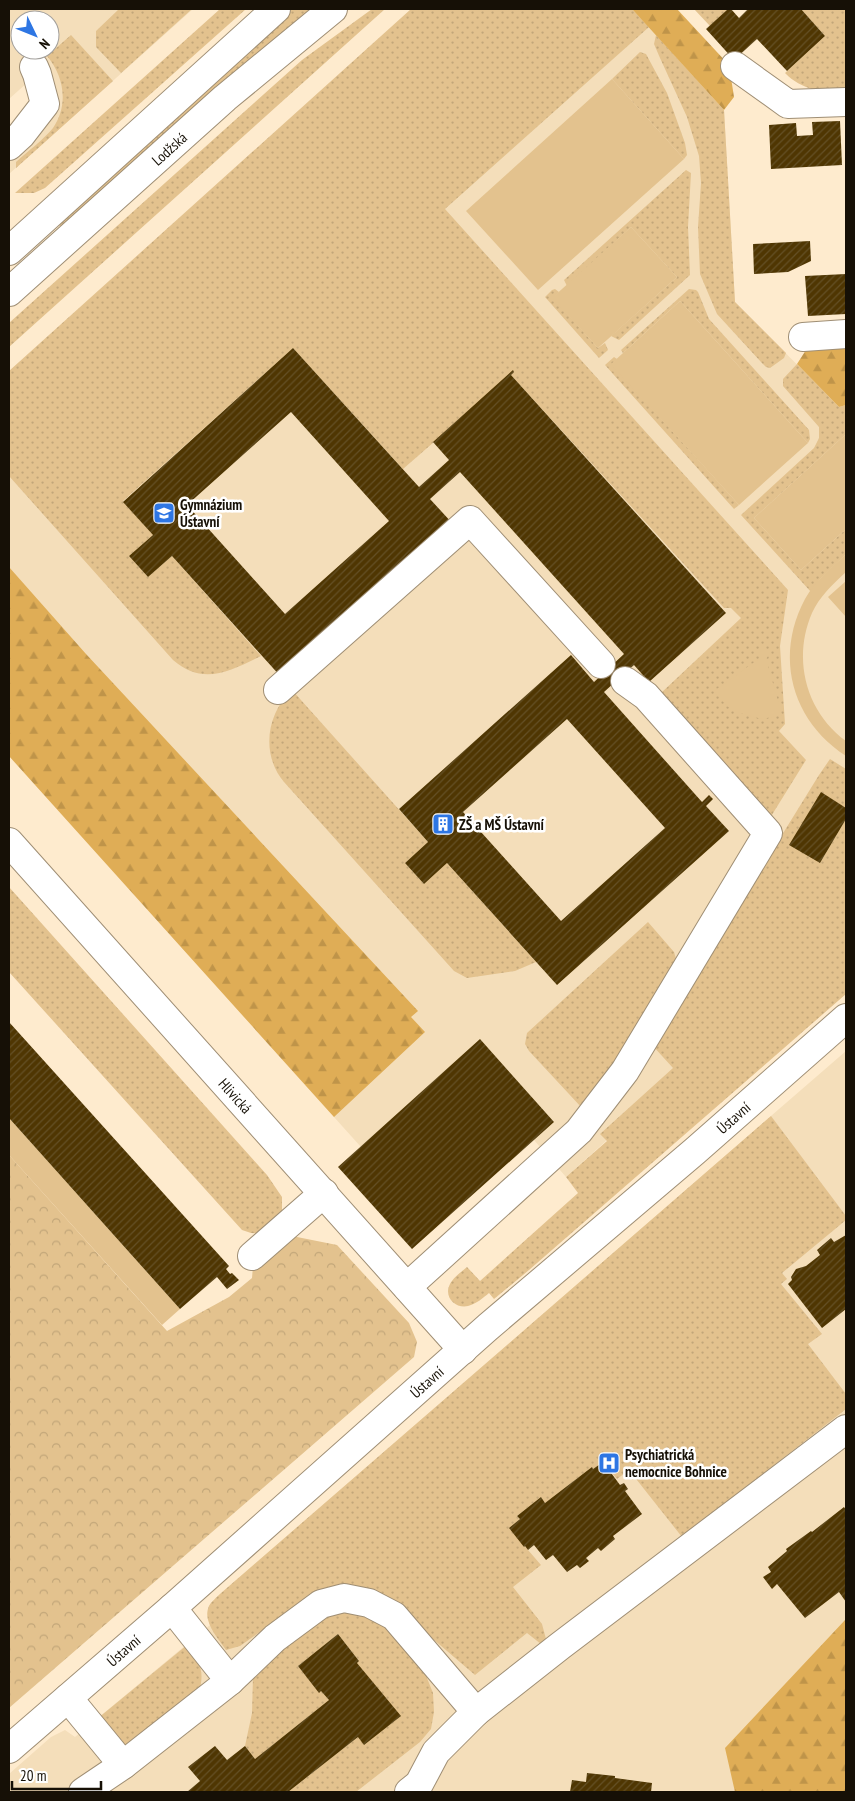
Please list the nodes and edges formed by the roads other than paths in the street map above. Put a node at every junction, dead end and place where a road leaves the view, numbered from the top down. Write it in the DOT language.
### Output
graph roads {
  1 [pos="276,9"];
  2 [pos="333,9"];
  3 [pos="735,66"];
  4 [pos="34,67"];
  5 [pos="846,102"];
  6 [pos="9,146"];
  7 [pos="14,235"];
  8 [pos="46,258"];
  9 [pos="9,292"];
  10 [pos="846,334"];
  11 [pos="803,337"];
  12 [pos="601,664"];
  13 [pos="625,681"];
  14 [pos="278,690"];
  15 [pos="9,842"];
  16 [pos="846,1018"];
  17 [pos="324,1193"];
  18 [pos="252,1256"];
  19 [pos="407,1287"];
  20 [pos="463,1350"];
  21 [pos="846,1429"];
  22 [pos="172,1608"];
  23 [pos="230,1681"];
  24 [pos="68,1698"];
  25 [pos="476,1712"];
  26 [pos="9,1749"];
  27 [pos="123,1765"];
  28 [pos="416,1790"];
  29 [pos="83,1792"];
  1 -- 7 [label="street, Lodžská"];
  2 -- 8 [label="street, Lodžská"];
  3 -- 5 [label="street"];
  4 -- 6 [label="street"];
  7 -- 8 [label="street"];
  8 -- 9 [label="street, Lodžská"];
  10 -- 11 [label="street"];
  12 -- 14 [label="street"];
  13 -- 19 [label="street"];
  15 -- 17 [label="street, Hlivická"];
  16 -- 20 [label="street, Ústavní"];
  17 -- 18 [label="street"];
  17 -- 19 [label="street, Hlivická"];
  19 -- 20 [label="street, Hlivická"];
  20 -- 22 [label="street, Ústavní"];
  21 -- 25 [label="street"];
  22 -- 23 [label="street"];
  22 -- 24 [label="street, Ústavní"];
  23 -- 25 [label="street"];
  23 -- 27 [label="street"];
  24 -- 26 [label="street, Ústavní"];
  24 -- 27 [label="street"];
  25 -- 28 [label="street"];
  27 -- 29 [label="street"];
}
